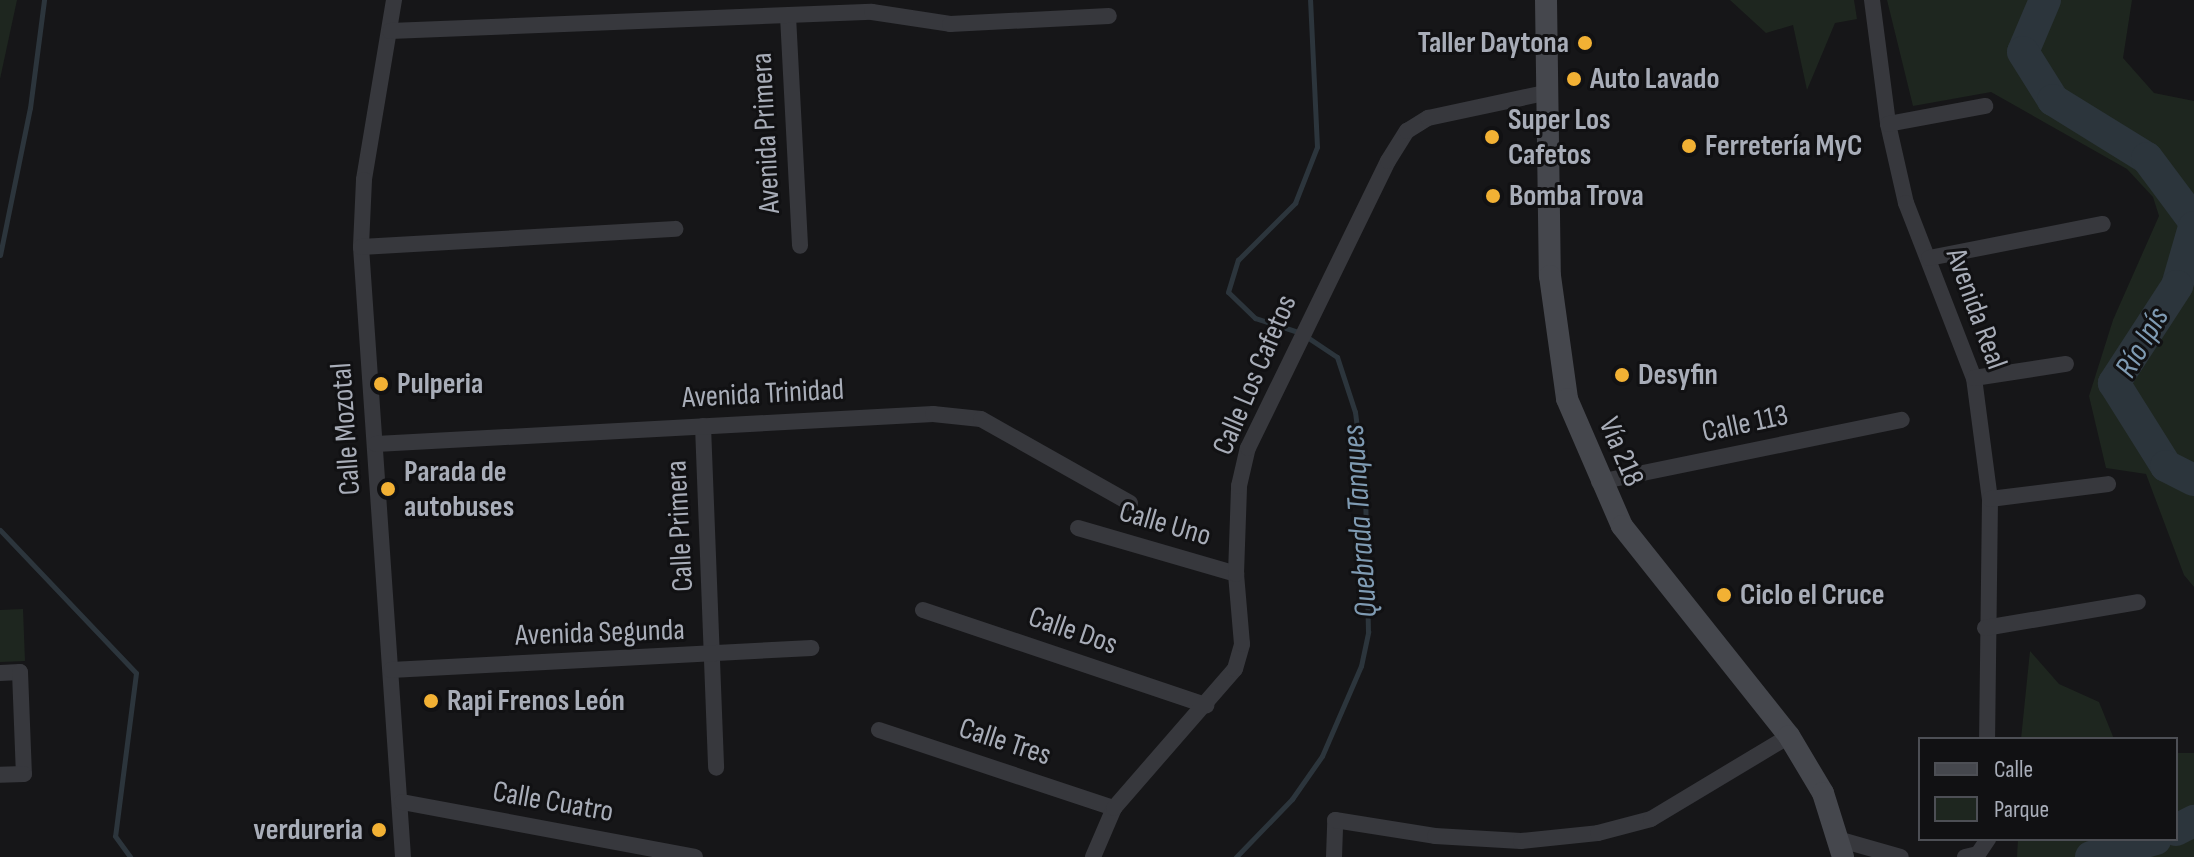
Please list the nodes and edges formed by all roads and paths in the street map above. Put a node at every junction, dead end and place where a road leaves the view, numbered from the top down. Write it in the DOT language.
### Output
graph roads {
  1 [pos="394,0"];
  2 [pos="1546,0"];
  3 [pos="1872,0"];
  4 [pos="788,16"];
  5 [pos="1109,16"];
  6 [pos="390,31"];
  7 [pos="1549,92"];
  8 [pos="1985,106"];
  9 [pos="1888,124"];
  10 [pos="2103,224"];
  11 [pos="675,229"];
  12 [pos="800,246"];
  13 [pos="361,247"];
  14 [pos="1929,258"];
  15 [pos="2066,364"];
  16 [pos="1974,378"];
  17 [pos="1902,420"];
  18 [pos="703,426"];
  19 [pos="376,444"];
  20 [pos="1599,482"];
  21 [pos="2108,484"];
  22 [pos="1990,499"];
  23 [pos="1130,503"];
  24 [pos="1078,528"];
  25 [pos="1236,574"];
  26 [pos="2138,602"];
  27 [pos="923,610"];
  28 [pos="1985,628"];
  29 [pos="811,648"];
  30 [pos="715,657"];
  31 [pos="391,670"];
  32 [pos="0,673"];
  33 [pos="1206,705"];
  34 [pos="879,730"];
  35 [pos="1789,736"];
  36 [pos="1987,737"];
  37 [pos="716,768"];
  38 [pos="0,775"];
  39 [pos="402,802"];
  40 [pos="1114,808"];
  41 [pos="1987,841"];
  42 [pos="1842,849"];
  43 [pos="675,855"];
  44 [pos="403,857"];
  45 [pos="695,857"];
  46 [pos="1093,857"];
  47 [pos="1334,857"];
  48 [pos="1901,857"];
  49 [pos="1965,857"];
  1 -- 6 [label="street, Calle Mozotal"];
  2 -- 7 [label="main road, Vía 218"];
  3 -- 9 [label="street, Avenida Real"];
  4 -- 5 [label="street"];
  4 -- 6 [label="street"];
  4 -- 12 [label="street, Avenida Primera"];
  6 -- 13 [label="street, Calle Mozotal"];
  7 -- 20 [label="main road, Vía 218"];
  7 -- 25 [label="street, Calle Los Cafetos"];
  8 -- 9 [label="street"];
  9 -- 14 [label="street, Avenida Real"];
  10 -- 14 [label="street"];
  11 -- 13 [label="street"];
  13 -- 19 [label="street, Calle Mozotal"];
  14 -- 16 [label="street, Avenida Real"];
  15 -- 16 [label="street"];
  16 -- 22 [label="street, Avenida Real"];
  17 -- 20 [label="street, Calle 113"];
  18 -- 19 [label="street, Avenida Trinidad"];
  18 -- 23 [label="street, Avenida Trinidad"];
  18 -- 30 [label="street, Calle Primera"];
  19 -- 31 [label="street, Calle Mozotal"];
  20 -- 35 [label="main road, Vía 218"];
  21 -- 22 [label="street"];
  22 -- 28 [label="street, Avenida Real"];
  24 -- 25 [label="street, Calle Uno"];
  25 -- 33 [label="street, Calle Los Cafetos"];
  26 -- 28 [label="street"];
  27 -- 33 [label="street, Calle Dos"];
  28 -- 36 [label="street, Avenida Real"];
  29 -- 30 [label="street, Avenida Segunda"];
  30 -- 31 [label="street, Avenida Segunda"];
  30 -- 37 [label="street, Calle Primera"];
  31 -- 39 [label="street, Calle Mozotal"];
  32 -- 38 [label="street"];
  33 -- 40 [label="street, Calle Los Cafetos"];
  34 -- 40 [label="street, Calle Tres"];
  35 -- 42 [label="main road, Vía 218"];
  35 -- 47 [label="street"];
  39 -- 43 [label="street, Calle Cuatro"];
  39 -- 44 [label="street, Calle Mozotal"];
  40 -- 46 [label="street, Calle Los Cafetos"];
  41 -- 49 [label="street"];
  42 -- 48 [label="street"];
  43 -- 45 [label="street, Calle Cuatro"];
}
